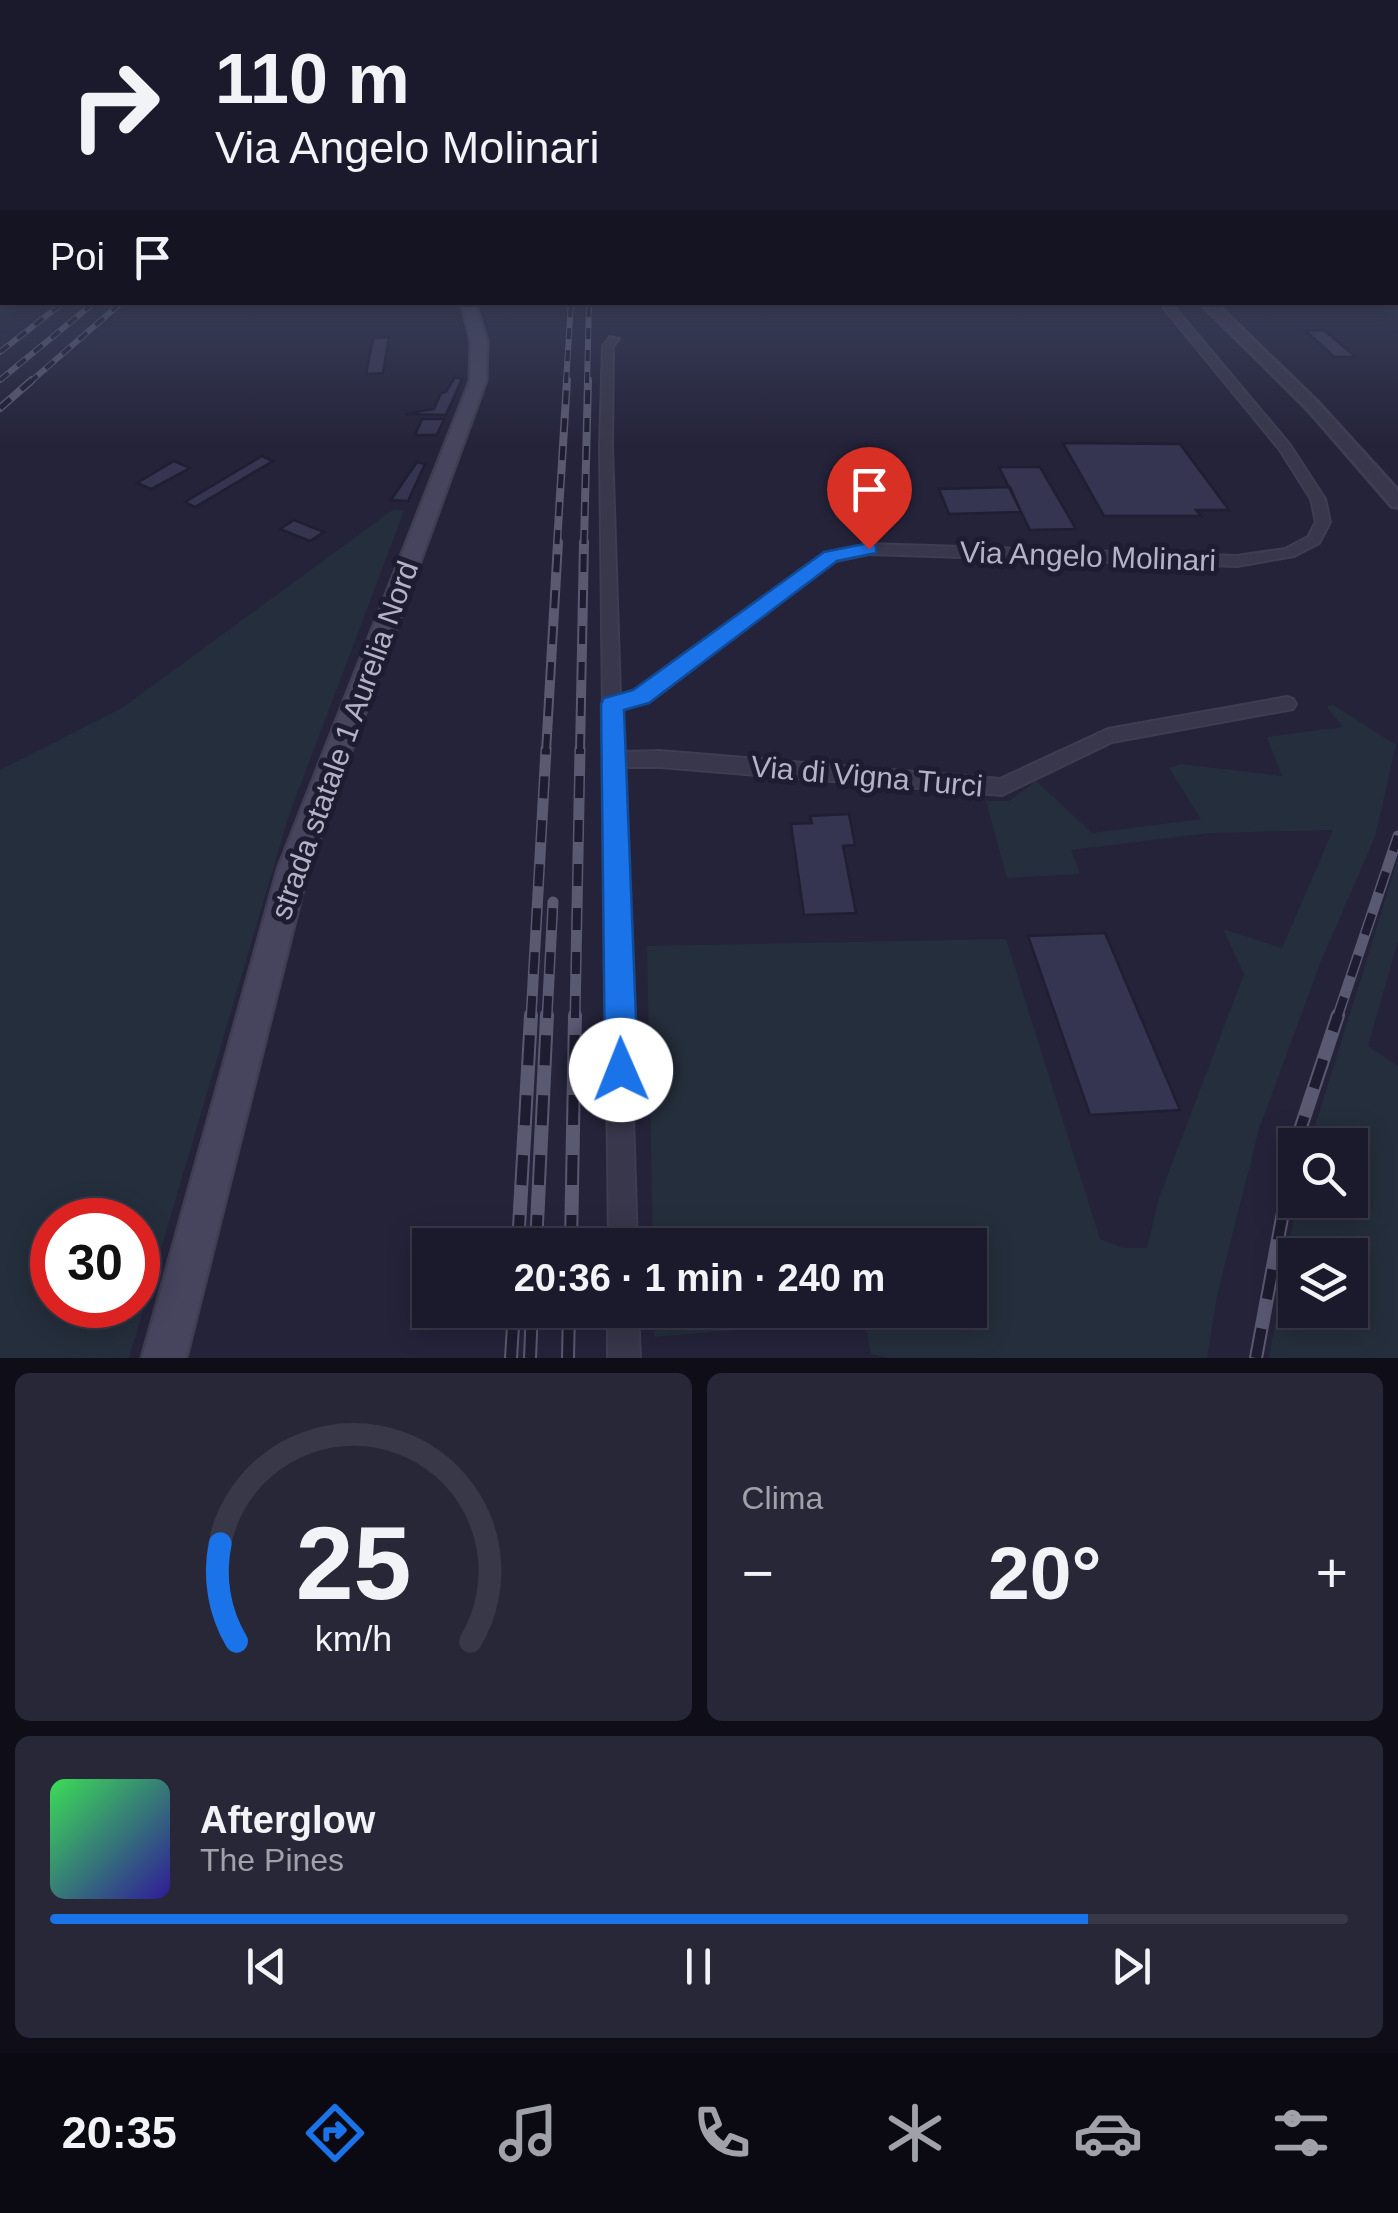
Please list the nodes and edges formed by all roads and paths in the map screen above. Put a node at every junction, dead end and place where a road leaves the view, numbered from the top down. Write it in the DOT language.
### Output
graph roads {
  1 [pos="473,318"];
  2 [pos="1178,318"];
  3 [pos="1223,318"];
  4 [pos="1239,318"];
  5 [pos="614,339"];
  6 [pos="1398,478"];
  7 [pos="1396,501"];
  8 [pos="612,704"];
  9 [pos="1287,704"];
  10 [pos="612,760"];
  11 [pos="623,1228"];
  12 [pos="623,1328"];
  13 [pos="164,1358"];
  14 [pos="624,1358"];
  1 -- 13 [label="main road, strada statale 1 Aurelia Nord"];
  2 -- 8 [label="street, Via Angelo Molinari"];
  3 -- 7 [label="street"];
  4 -- 6 [label="street"];
  5 -- 8 [label="street"];
  8 -- 10 [label="street"];
  9 -- 10 [label="street, Via di Vigna Turci"];
  10 -- 11 [label="street"];
  12 -- 14 [label="street"];
}
